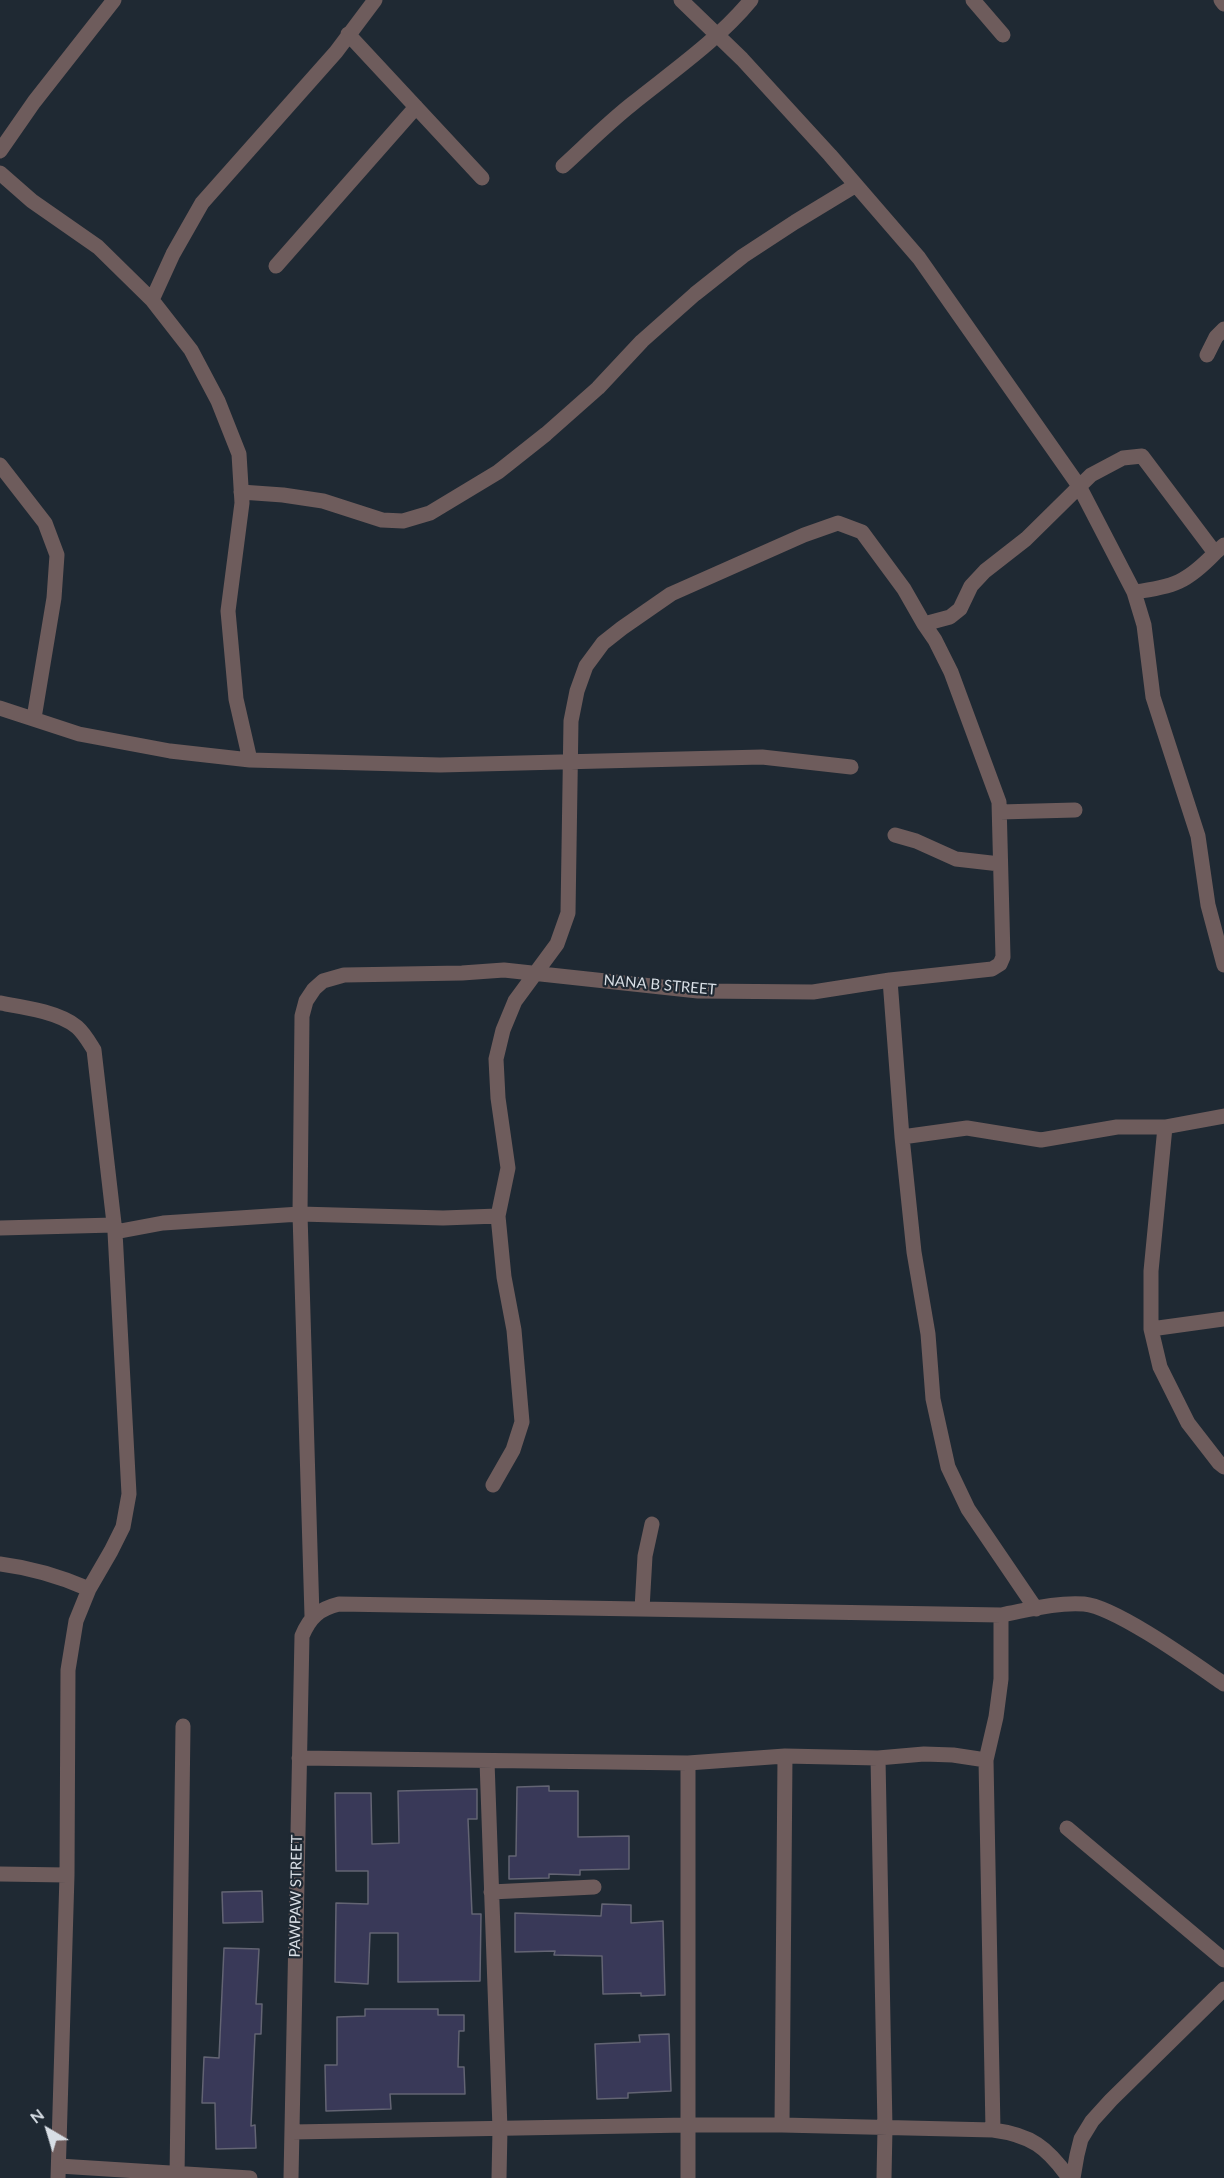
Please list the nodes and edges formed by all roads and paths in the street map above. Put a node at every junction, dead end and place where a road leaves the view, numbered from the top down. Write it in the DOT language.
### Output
graph roads {
  1 [pos="114,0"];
  2 [pos="375,0"];
  3 [pos="681,0"];
  4 [pos="751,0"];
  5 [pos="972,0"];
  6 [pos="1221,0"];
  7 [pos="1224,4"];
  8 [pos="348,34"];
  9 [pos="717,35"];
  10 [pos="1004,35"];
  11 [pos="416,107"];
  12 [pos="0,151"];
  13 [pos="563,166"];
  14 [pos="0,173"];
  15 [pos="482,178"];
  16 [pos="856,185"];
  17 [pos="276,266"];
  18 [pos="152,300"];
  19 [pos="1224,329"];
  20 [pos="1207,355"];
  21 [pos="0,465"];
  22 [pos="1080,486"];
  23 [pos="241,492"];
  24 [pos="1220,549"];
  25 [pos="1134,592"];
  26 [pos="924,624"];
  27 [pos="0,708"];
  28 [pos="34,718"];
  29 [pos="250,760"];
  30 [pos="569,762"];
  31 [pos="851,767"];
  32 [pos="1075,810"];
  33 [pos="1000,812"];
  34 [pos="895,835"];
  35 [pos="1000,864"];
  36 [pos="1224,963"];
  37 [pos="534,974"];
  38 [pos="890,980"];
  39 [pos="0,1003"];
  40 [pos="1224,1116"];
  41 [pos="1165,1128"];
  42 [pos="902,1137"];
  43 [pos="300,1214"];
  44 [pos="498,1216"];
  45 [pos="0,1228"];
  46 [pos="114,1229"];
  47 [pos="1224,1319"];
  48 [pos="1150,1329"];
  49 [pos="1224,1467"];
  50 [pos="493,1485"];
  51 [pos="652,1524"];
  52 [pos="0,1564"];
  53 [pos="89,1589"];
  54 [pos="642,1609"];
  55 [pos="1036,1609"];
  56 [pos="1001,1615"];
  57 [pos="312,1616"];
  58 [pos="1224,1684"];
  59 [pos="183,1726"];
  60 [pos="785,1756"];
  61 [pos="299,1758"];
  62 [pos="878,1758"];
  63 [pos="986,1760"];
  64 [pos="487,1761"];
  65 [pos="688,1763"];
  66 [pos="1067,1828"];
  67 [pos="0,1874"];
  68 [pos="67,1875"];
  69 [pos="594,1887"];
  70 [pos="491,1892"];
  71 [pos="1224,1960"];
  72 [pos="1224,1989"];
  73 [pos="688,2125"];
  74 [pos="782,2125"];
  75 [pos="885,2128"];
  76 [pos="500,2129"];
  77 [pos="993,2130"];
  78 [pos="292,2132"];
  79 [pos="58,2172"];
  80 [pos="177,2175"];
  81 [pos="250,2178"];
  82 [pos="291,2178"];
  83 [pos="499,2178"];
  84 [pos="688,2178"];
  85 [pos="884,2178"];
  86 [pos="1071,2178"];
  1 -- 12 [label="street"];
  2 -- 8 [label="street"];
  3 -- 9 [label="street"];
  4 -- 9 [label="street"];
  5 -- 10 [label="street"];
  6 -- 7 [label="street"];
  8 -- 11 [label="street"];
  8 -- 18 [label="street"];
  9 -- 13 [label="street"];
  9 -- 16 [label="street"];
  11 -- 15 [label="street"];
  11 -- 17 [label="street"];
  14 -- 18 [label="street"];
  16 -- 22 [label="street"];
  16 -- 23 [label="street"];
  18 -- 23 [label="street"];
  19 -- 20 [label="street"];
  21 -- 28 [label="street"];
  22 -- 24 [label="street"];
  22 -- 25 [label="street"];
  22 -- 26 [label="street"];
  23 -- 29 [label="street"];
  24 -- 25 [label="street"];
  25 -- 36 [label="street"];
  26 -- 30 [label="street"];
  26 -- 33 [label="street"];
  27 -- 28 [label="street"];
  28 -- 29 [label="street"];
  29 -- 30 [label="street"];
  30 -- 31 [label="street"];
  30 -- 37 [label="street"];
  32 -- 33 [label="street"];
  33 -- 35 [label="street"];
  34 -- 35 [label="street"];
  35 -- 38 [label="street, NANA B STREET"];
  37 -- 38 [label="street, NANA B STREET"];
  37 -- 43 [label="street, NANA B STREET"];
  37 -- 44 [label="street"];
  38 -- 42 [label="street"];
  39 -- 46 [label="street"];
  40 -- 41 [label="street"];
  41 -- 42 [label="street"];
  41 -- 48 [label="street"];
  42 -- 55 [label="street"];
  43 -- 44 [label="street"];
  43 -- 46 [label="street"];
  43 -- 57 [label="street"];
  44 -- 50 [label="street"];
  45 -- 46 [label="street"];
  46 -- 53 [label="street"];
  47 -- 48 [label="street"];
  48 -- 49 [label="street"];
  51 -- 54 [label="street"];
  52 -- 53 [label="street"];
  53 -- 68 [label="street"];
  54 -- 56 [label="street"];
  54 -- 57 [label="street"];
  55 -- 56 [label="street"];
  55 -- 58 [label="street"];
  56 -- 63 [label="street"];
  57 -- 61 [label="street, PAWPAW STREET"];
  59 -- 80 [label="street"];
  60 -- 62 [label="street"];
  60 -- 65 [label="street"];
  60 -- 74 [label="street"];
  61 -- 64 [label="street"];
  61 -- 78 [label="street, PAWPAW STREET"];
  62 -- 63 [label="street"];
  62 -- 75 [label="street"];
  63 -- 77 [label="street"];
  64 -- 65 [label="street"];
  64 -- 70 [label="street"];
  65 -- 73 [label="street"];
  66 -- 71 [label="street"];
  67 -- 68 [label="street"];
  68 -- 79 [label="street"];
  69 -- 70 [label="street"];
  70 -- 76 [label="street"];
  72 -- 86 [label="street"];
  73 -- 74 [label="street"];
  73 -- 76 [label="street"];
  73 -- 84 [label="street"];
  74 -- 75 [label="street"];
  75 -- 77 [label="street"];
  75 -- 85 [label="street"];
  76 -- 78 [label="street"];
  76 -- 83 [label="street"];
  77 -- 86 [label="street"];
  78 -- 82 [label="street, PAWPAW STREET"];
  79 -- 80 [label="street"];
  80 -- 81 [label="street"];
}
